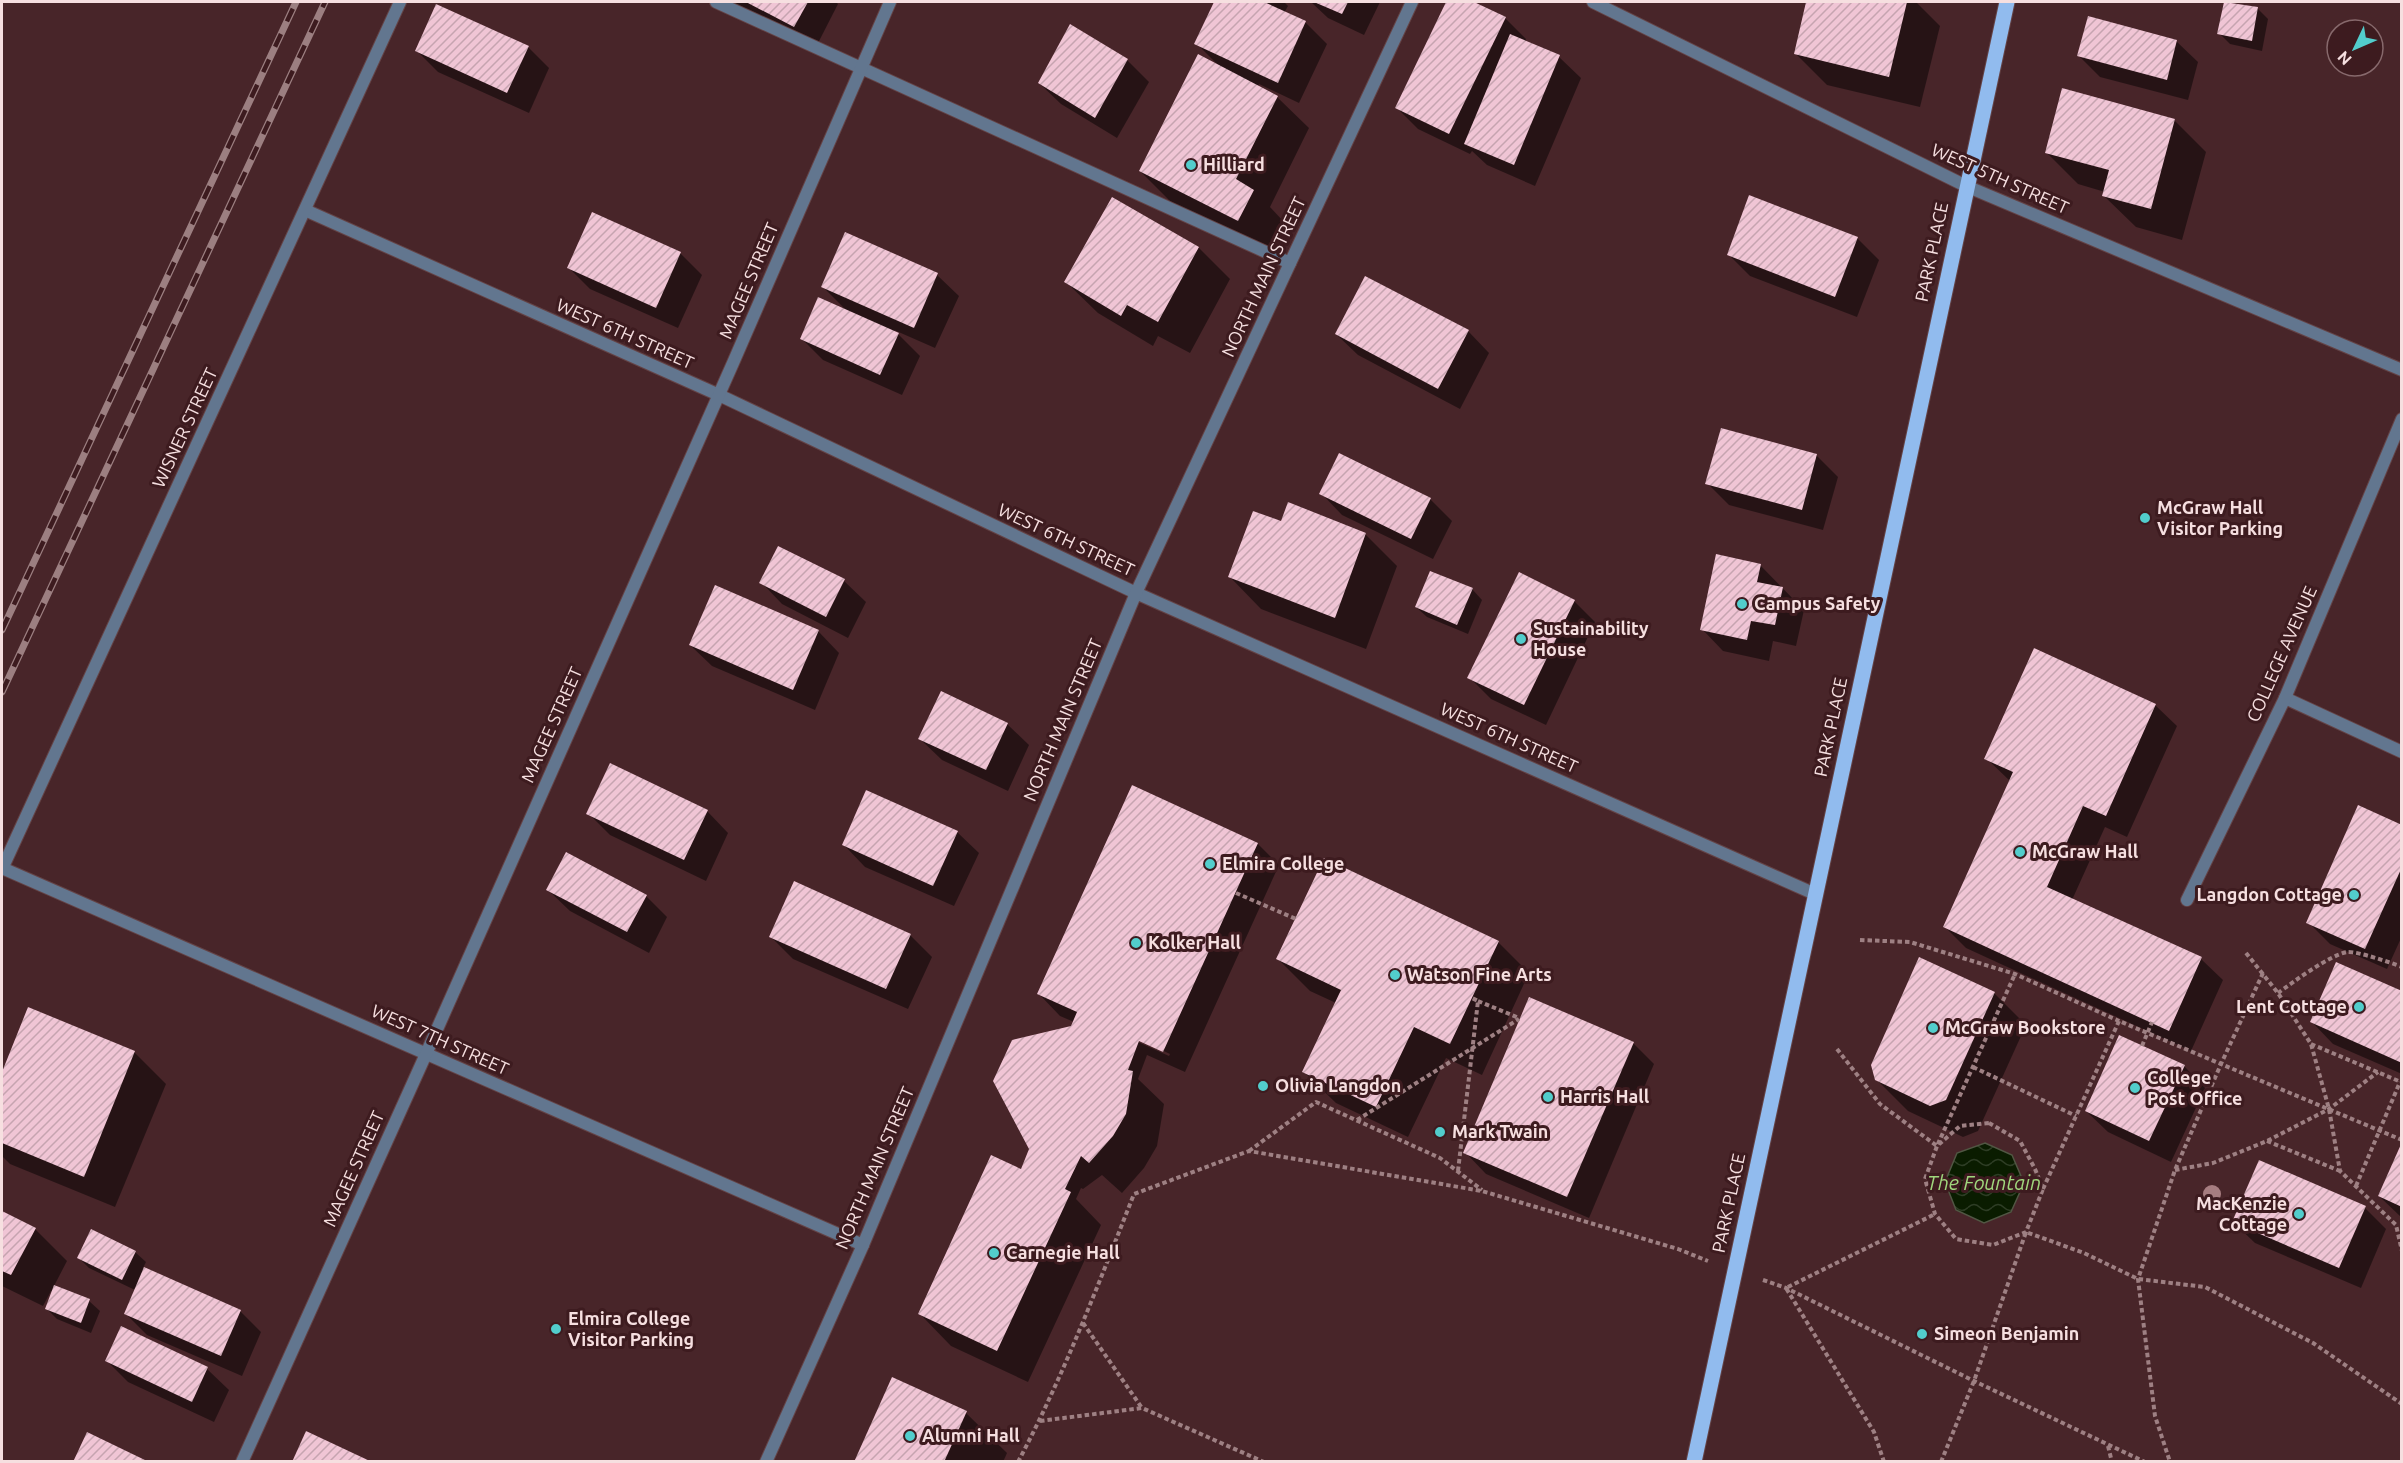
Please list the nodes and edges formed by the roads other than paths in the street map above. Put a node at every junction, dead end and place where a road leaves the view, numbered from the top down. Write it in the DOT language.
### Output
graph roads {
  1 [pos="400,2"];
  2 [pos="716,2"];
  3 [pos="890,2"];
  4 [pos="1412,2"];
  5 [pos="1593,2"];
  6 [pos="2007,2"];
  7 [pos="861,68"];
  8 [pos="1966,186"];
  9 [pos="305,210"];
  10 [pos="1290,263"];
  11 [pos="2402,370"];
  12 [pos="718,395"];
  13 [pos="2402,419"];
  14 [pos="1136,593"];
  15 [pos="2284,698"];
  16 [pos="2402,752"];
  17 [pos="2,869"];
  18 [pos="1815,894"];
  19 [pos="2187,900"];
  20 [pos="426,1054"];
  21 [pos="863,1245"];
  22 [pos="242,1461"];
  23 [pos="766,1461"];
  24 [pos="1694,1461"];
  1 -- 9 [label="street, WISNER STREET"];
  2 -- 7 [label="street"];
  3 -- 7 [label="street, MAGEE STREET"];
  4 -- 10 [label="street, NORTH MAIN STREET"];
  5 -- 8 [label="street, WEST 5TH STREET"];
  6 -- 8 [label="main road, PARK PLACE"];
  7 -- 10 [label="street"];
  7 -- 12 [label="street, MAGEE STREET"];
  8 -- 11 [label="street, WEST 5TH STREET"];
  8 -- 18 [label="main road, PARK PLACE"];
  9 -- 12 [label="street, WEST 6TH STREET"];
  9 -- 17 [label="street, WISNER STREET"];
  10 -- 14 [label="street, NORTH MAIN STREET"];
  12 -- 14 [label="street, WEST 6TH STREET"];
  12 -- 20 [label="street, MAGEE STREET"];
  13 -- 15 [label="street, COLLEGE AVENUE"];
  14 -- 18 [label="street, WEST 6TH STREET"];
  14 -- 21 [label="street, NORTH MAIN STREET"];
  15 -- 16 [label="street"];
  15 -- 19 [label="street, COLLEGE AVENUE"];
  17 -- 20 [label="street, WEST 7TH STREET"];
  18 -- 24 [label="main road, PARK PLACE"];
  20 -- 21 [label="street, WEST 7TH STREET"];
  20 -- 22 [label="street, MAGEE STREET"];
  21 -- 23 [label="street, NORTH MAIN STREET"];
}
